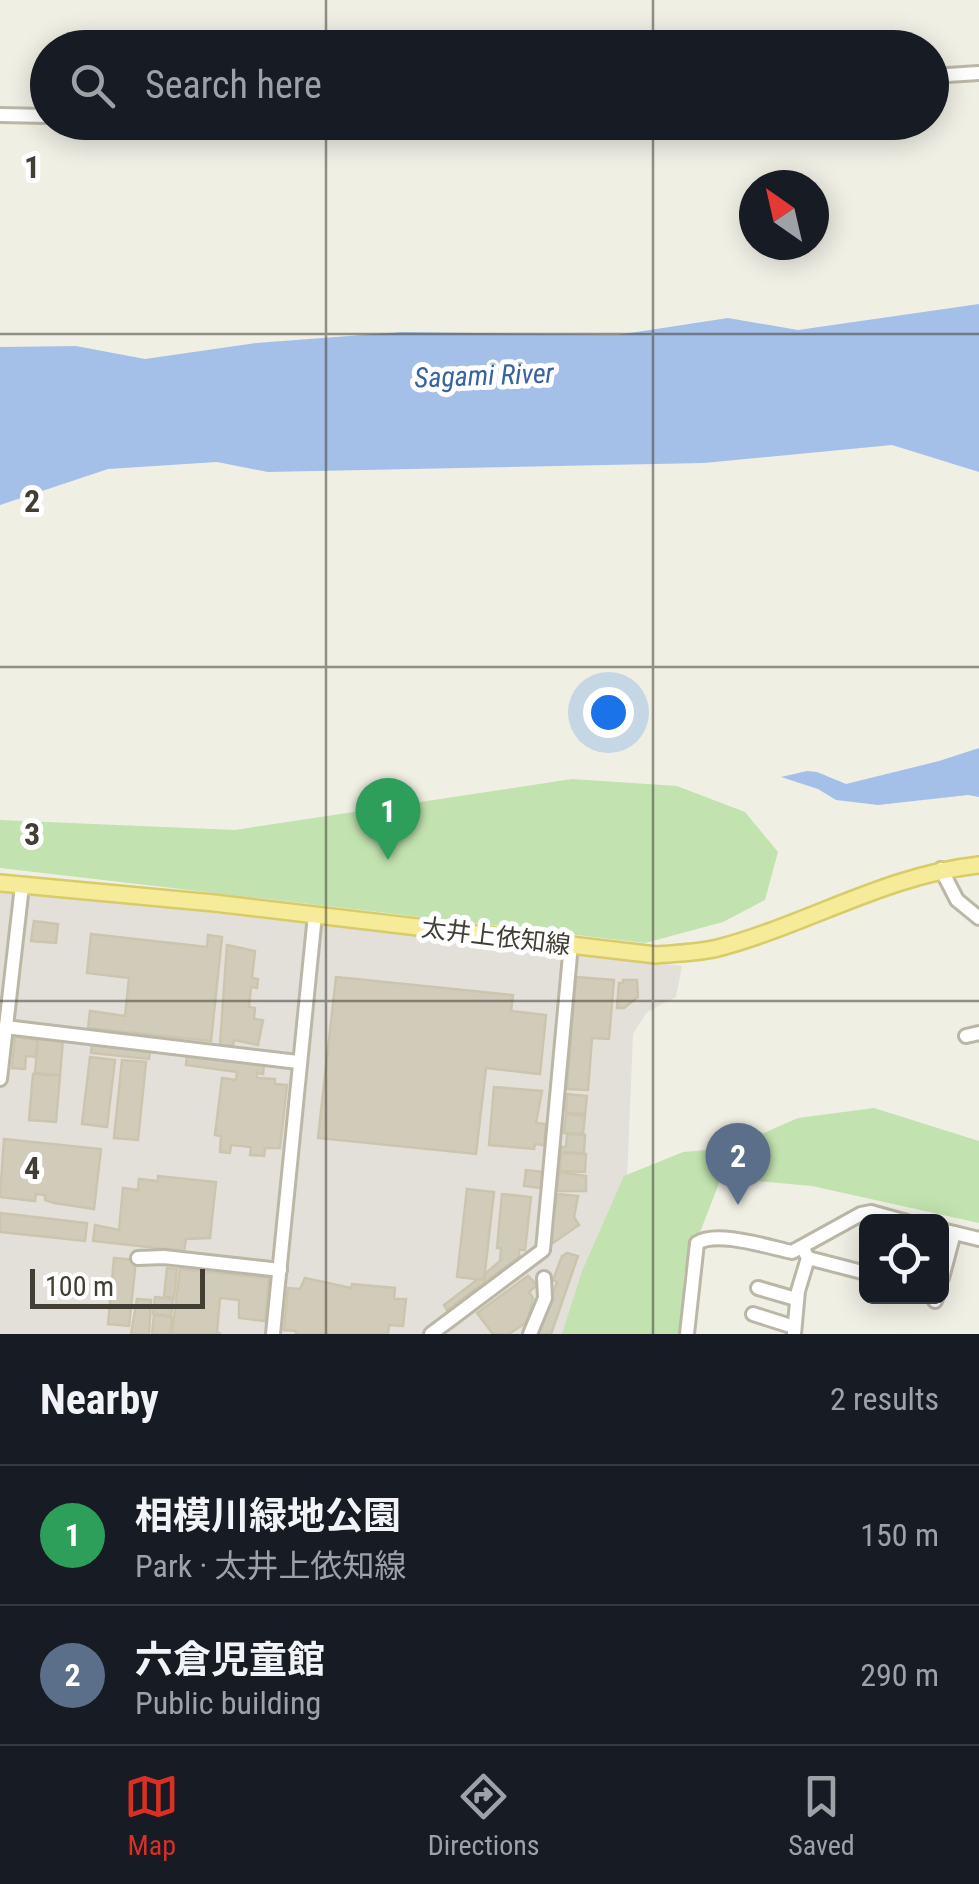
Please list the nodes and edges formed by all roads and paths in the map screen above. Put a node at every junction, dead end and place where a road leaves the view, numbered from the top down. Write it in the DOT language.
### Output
graph roads {
  1 [pos="979,73"];
  2 [pos="949,75"];
  3 [pos="0,115"];
  4 [pos="30,116"];
  5 [pos="979,866"];
  6 [pos="941,870"];
  7 [pos="0,883"];
  8 [pos="22,886"];
  9 [pos="315,915"];
  10 [pos="979,918"];
  11 [pos="570,944"];
  12 [pos="6,1027"];
  13 [pos="298,1062"];
  14 [pos="0,1079"];
  15 [pos="859,1216"];
  16 [pos="949,1232"];
  17 [pos="979,1239"];
  18 [pos="804,1252"];
  19 [pos="138,1258"];
  20 [pos="859,1267"];
  21 [pos="280,1270"];
  22 [pos="544,1278"];
  23 [pos="758,1288"];
  24 [pos="796,1300"];
  25 [pos="753,1314"];
  26 [pos="794,1331"];
  27 [pos="273,1334"];
  28 [pos="430,1334"];
  29 [pos="530,1334"];
  30 [pos="688,1334"];
  1 -- 2 [label="street"];
  3 -- 4 [label="street"];
  5 -- 6 [label="main road, 太井上依知線"];
  6 -- 10 [label="street"];
  6 -- 11 [label="main road, 太井上依知線"];
  7 -- 8 [label="main road, 太井上依知線"];
  8 -- 9 [label="main road, 太井上依知線"];
  8 -- 12 [label="street"];
  9 -- 11 [label="main road, 太井上依知線"];
  9 -- 13 [label="street"];
  11 -- 28 [label="street"];
  12 -- 13 [label="street"];
  12 -- 14 [label="street"];
  13 -- 21 [label="street"];
  15 -- 18 [label="street"];
  16 -- 17 [label="street"];
  18 -- 20 [label="street"];
  18 -- 24 [label="street"];
  18 -- 30 [label="street"];
  19 -- 21 [label="street"];
  21 -- 27 [label="street"];
  22 -- 29 [label="street"];
  23 -- 24 [label="street"];
  24 -- 26 [label="street"];
  25 -- 26 [label="street"];
}
